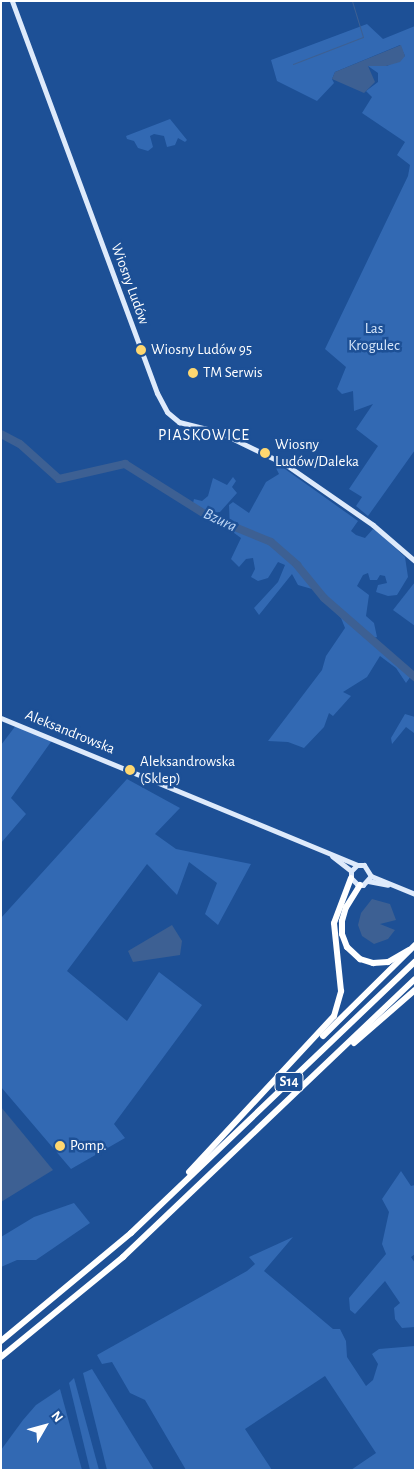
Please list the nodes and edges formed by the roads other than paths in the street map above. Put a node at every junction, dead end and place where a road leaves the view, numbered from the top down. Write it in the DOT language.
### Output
graph roads {
  1 [pos="12,1"];
  2 [pos="415,561"];
  3 [pos="1,718"];
  4 [pos="324,850"];
  5 [pos="357,865"];
  6 [pos="351,875"];
  7 [pos="370,878"];
  8 [pos="360,885"];
  9 [pos="415,894"];
  10 [pos="413,946"];
  11 [pos="415,962"];
  12 [pos="415,979"];
  13 [pos="415,990"];
  14 [pos="324,1067"];
  15 [pos="274,1082"];
  16 [pos="162,1203"];
  17 [pos="1,1341"];
  18 [pos="1,1357"];
  1 -- 2 [label="street, Wiosny Ludów"];
  3 -- 4 [label="street, Aleksandrowska"];
  4 -- 5 [label="street, Aleksandrowska"];
  4 -- 6 [label="street, Aleksandrowska"];
  5 -- 6 [label="street"];
  5 -- 7 [label="street, Aleksandrowska"];
  6 -- 8 [label="street, Aleksandrowska"];
  6 -- 15 [label="highway"];
  7 -- 8 [label="street"];
  7 -- 9 [label="street"];
  8 -- 10 [label="highway"];
  10 -- 15 [label="highway"];
  11 -- 16 [label="highway, S14"];
  12 -- 14 [label="highway, S14"];
  13 -- 14 [label="highway"];
  14 -- 18 [label="highway, S14"];
  15 -- 16 [label="highway"];
  16 -- 17 [label="highway, S14"];
}
